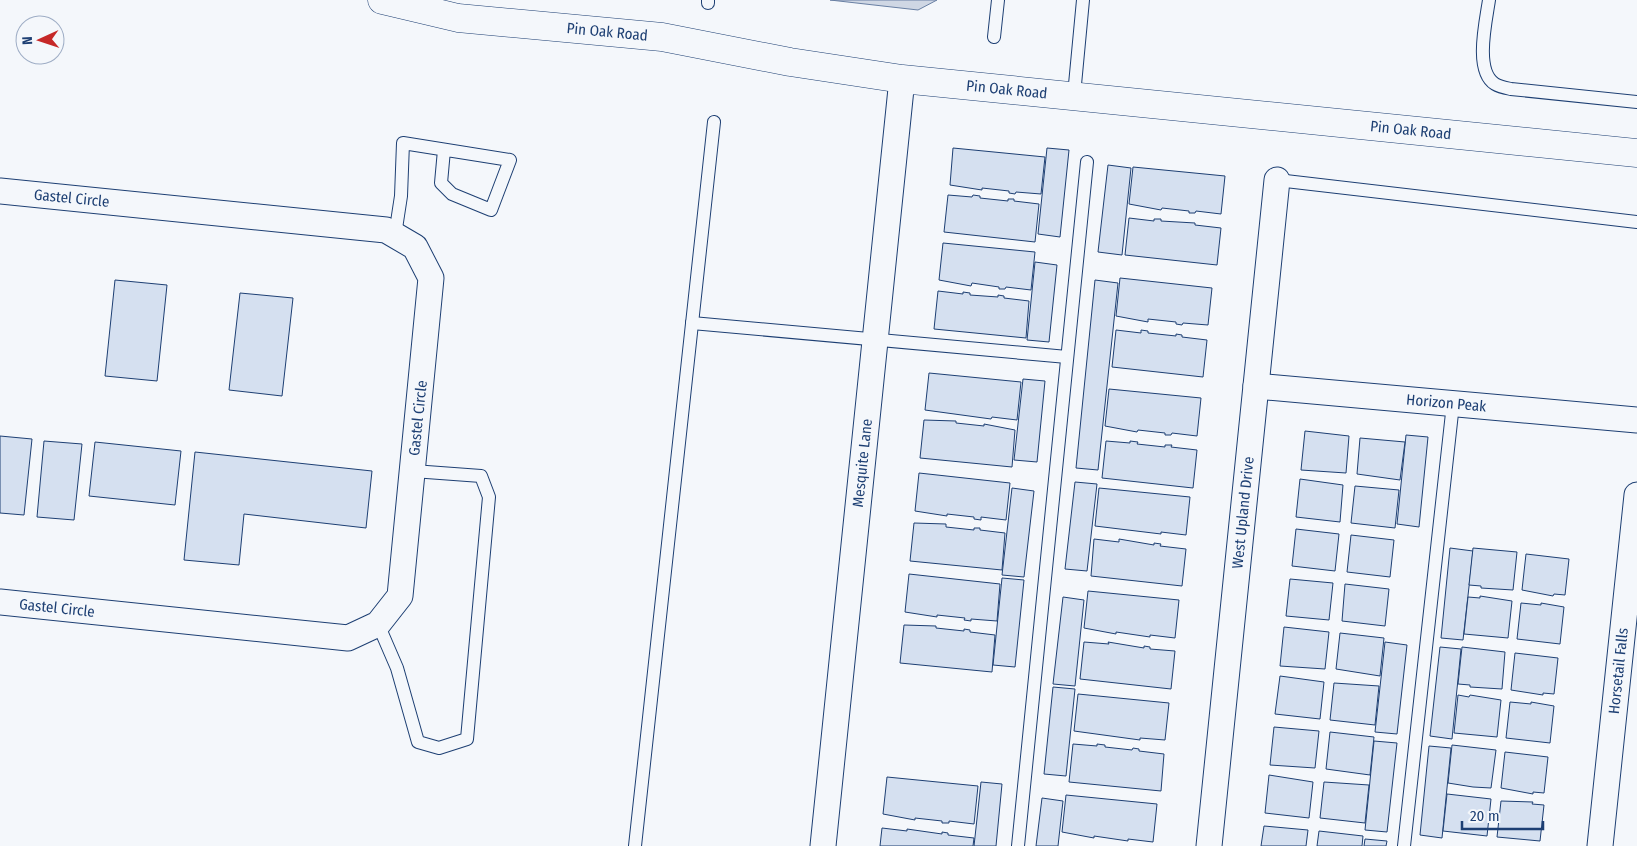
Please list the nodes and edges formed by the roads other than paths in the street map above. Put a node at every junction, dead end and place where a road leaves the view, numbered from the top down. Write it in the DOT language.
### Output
graph roads {
  1 [pos="382,0"];
  2 [pos="998,0"];
  3 [pos="1083,0"];
  4 [pos="1489,0"];
  5 [pos="436,6"];
  6 [pos="994,37"];
  7 [pos="902,79"];
  8 [pos="1074,95"];
  9 [pos="1637,102"];
  10 [pos="714,122"];
  11 [pos="444,150"];
  12 [pos="1637,153"];
  13 [pos="1087,162"];
  14 [pos="1277,180"];
  15 [pos="0,191"];
  16 [pos="1637,222"];
  17 [pos="395,236"];
  18 [pos="692,323"];
  19 [pos="875,339"];
  20 [pos="1067,357"];
  21 [pos="1256,386"];
  22 [pos="1453,404"];
  23 [pos="1637,420"];
  24 [pos="413,470"];
  25 [pos="1637,495"];
  26 [pos="0,602"];
  27 [pos="378,624"];
  28 [pos="635,846"];
  29 [pos="823,846"];
  30 [pos="1018,846"];
  31 [pos="1209,846"];
  32 [pos="1404,846"];
  33 [pos="1600,846"];
  1 -- 5 [label="street, Pin Oak Road"];
  2 -- 6 [label="lane"];
  3 -- 8 [label="lane"];
  4 -- 9 [label="lane"];
  5 -- 7 [label="street, Pin Oak Road"];
  7 -- 8 [label="street, Pin Oak Road"];
  7 -- 19 [label="street, Mesquite Lane"];
  8 -- 12 [label="street, Pin Oak Road"];
  10 -- 18 [label="lane"];
  11 -- 11 [label="lane"];
  11 -- 17 [label="lane"];
  13 -- 20 [label="lane"];
  14 -- 16 [label="lane"];
  14 -- 21 [label="street, West Upland Drive"];
  15 -- 17 [label="street, Gastel Circle"];
  17 -- 24 [label="street, Gastel Circle"];
  18 -- 19 [label="lane"];
  18 -- 28 [label="lane"];
  19 -- 20 [label="lane"];
  19 -- 29 [label="street, Mesquite Lane"];
  20 -- 30 [label="lane"];
  21 -- 22 [label="street, Horizon Peak"];
  21 -- 31 [label="street, West Upland Drive"];
  22 -- 23 [label="street, Horizon Peak"];
  22 -- 32 [label="lane"];
  24 -- 27 [label="street, Gastel Circle"];
  24 -- 27 [label="lane"];
  25 -- 33 [label="street, Horsetail Falls"];
  26 -- 27 [label="street, Gastel Circle"];
}
